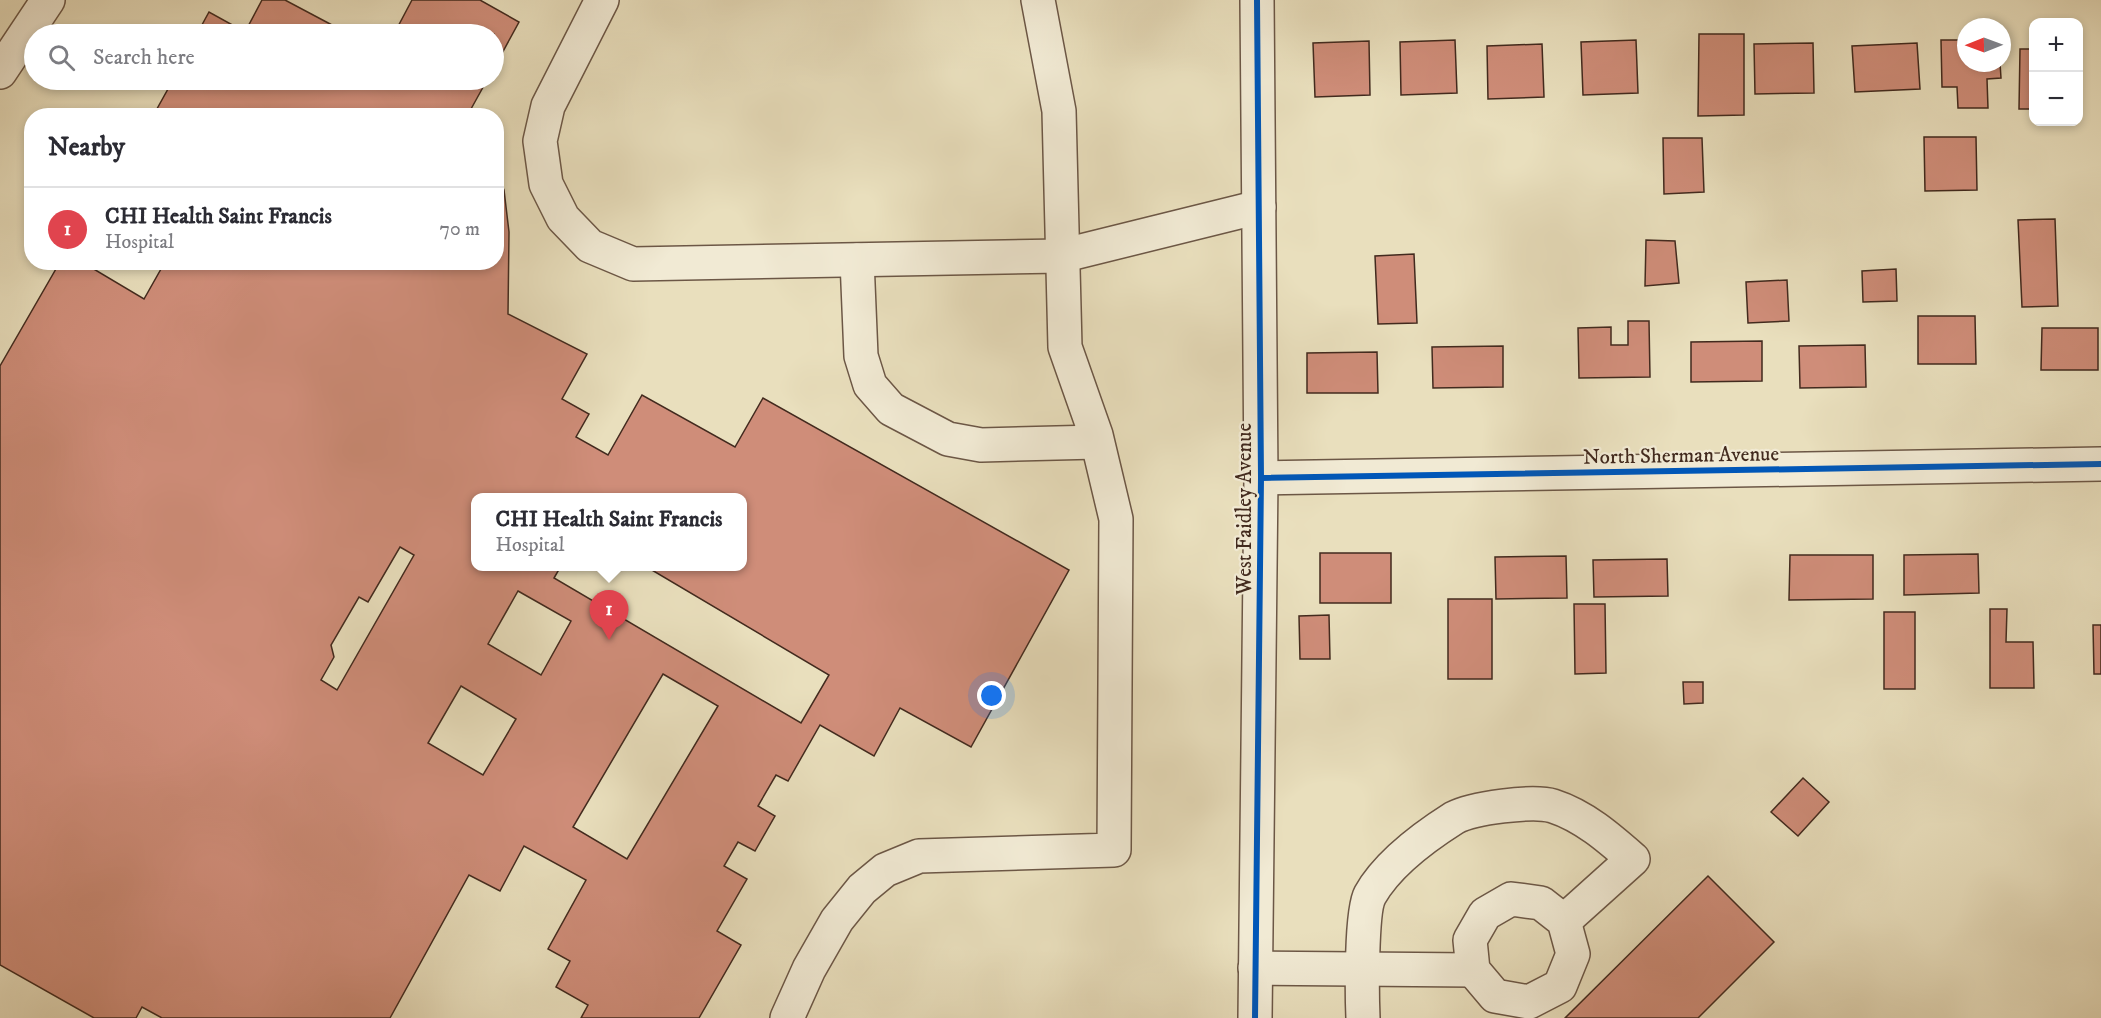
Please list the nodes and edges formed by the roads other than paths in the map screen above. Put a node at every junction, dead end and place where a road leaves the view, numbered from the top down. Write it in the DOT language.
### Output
graph roads {
  1 [pos="48,0"];
  2 [pos="602,0"];
  3 [pos="1038,0"];
  4 [pos="1257,0"];
  5 [pos="32,24"];
  6 [pos="24,36"];
  7 [pos="0,72"];
  8 [pos="1259,207"];
  9 [pos="1061,256"];
  10 [pos="857,260"];
  11 [pos="1097,442"];
  12 [pos="2101,464"];
  13 [pos="1261,478"];
  14 [pos="1564,921"];
  15 [pos="1255,968"];
  16 [pos="1362,969"];
  17 [pos="1473,970"];
  18 [pos="787,1018"];
  19 [pos="1255,1018"];
  20 [pos="1363,1018"];
  1 -- 5 [label="street"];
  2 -- 10 [label="street"];
  3 -- 9 [label="street"];
  4 -- 8 [label="street, West Faidley Avenue"];
  6 -- 7 [label="street"];
  8 -- 9 [label="street"];
  8 -- 13 [label="street, West Faidley Avenue"];
  9 -- 10 [label="street"];
  9 -- 11 [label="street"];
  10 -- 11 [label="street"];
  11 -- 18 [label="street"];
  12 -- 13 [label="street, North Sherman Avenue"];
  13 -- 15 [label="street, West Faidley Avenue"];
  14 -- 16 [label="street"];
  14 -- 17 [label="street"];
  14 -- 17 [label="street"];
  15 -- 16 [label="street"];
  15 -- 19 [label="street, West Faidley Avenue"];
  16 -- 17 [label="street"];
  16 -- 20 [label="street"];
}
